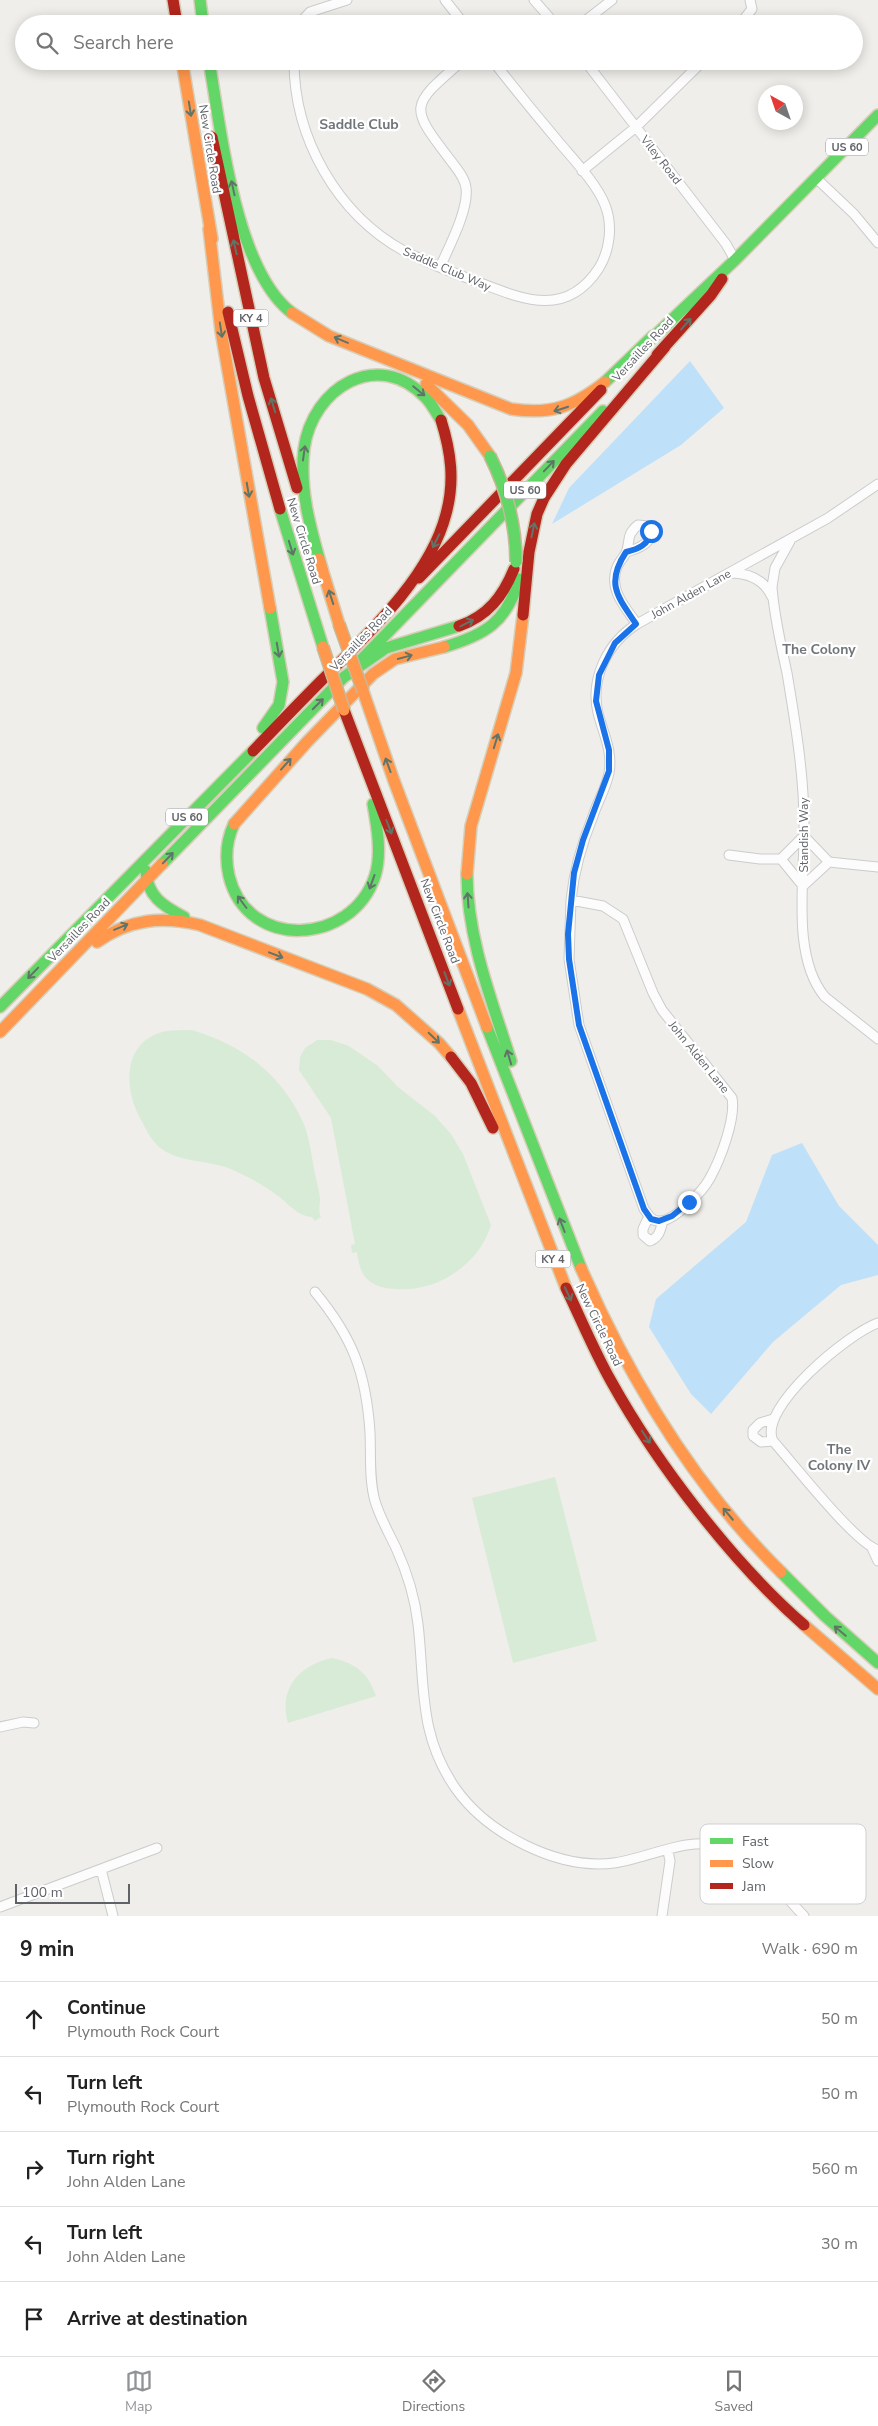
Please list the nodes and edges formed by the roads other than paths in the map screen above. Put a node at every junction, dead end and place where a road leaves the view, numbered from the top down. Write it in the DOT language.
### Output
graph roads {
  1 [pos="173,0"];
  2 [pos="191,0"];
  3 [pos="200,0"];
  4 [pos="347,0"];
  5 [pos="446,0"];
  6 [pos="534,0"];
  7 [pos="612,0"];
  8 [pos="750,0"];
  9 [pos="175,15"];
  10 [pos="193,15"];
  11 [pos="202,15"];
  12 [pos="307,15"];
  13 [pos="457,15"];
  14 [pos="547,15"];
  15 [pos="593,15"];
  16 [pos="747,15"];
  17 [pos="184,70"];
  18 [pos="201,70"];
  19 [pos="211,70"];
  20 [pos="295,70"];
  21 [pos="452,70"];
  22 [pos="500,70"];
  23 [pos="592,70"];
  24 [pos="689,70"];
  25 [pos="878,115"];
  26 [pos="636,127"];
  27 [pos="582,171"];
  28 [pos="816,178"];
  29 [pos="210,229"];
  30 [pos="878,243"];
  31 [pos="735,260"];
  32 [pos="440,267"];
  33 [pos="653,336"];
  34 [pos="665,347"];
  35 [pos="386,358"];
  36 [pos="876,485"];
  37 [pos="796,536"];
  38 [pos="530,548"];
  39 [pos="626,552"];
  40 [pos="322,569"];
  41 [pos="729,573"];
  42 [pos="773,602"];
  43 [pos="636,624"];
  44 [pos="373,626"];
  45 [pos="344,677"];
  46 [pos="360,749"];
  47 [pos="172,832"];
  48 [pos="804,836"];
  49 [pos="729,855"];
  50 [pos="147,856"];
  51 [pos="781,858"];
  52 [pos="829,862"];
  53 [pos="878,867"];
  54 [pos="146,881"];
  55 [pos="803,886"];
  56 [pos="571,900"];
  57 [pos="200,925"];
  58 [pos="29,1001"];
  59 [pos="0,1007"];
  60 [pos="0,1032"];
  61 [pos="878,1039"];
  62 [pos="542,1171"];
  63 [pos="649,1216"];
  64 [pos="539,1221"];
  65 [pos="662,1221"];
  66 [pos="315,1292"];
  67 [pos="878,1323"];
  68 [pos="773,1419"];
  69 [pos="773,1441"];
  70 [pos="875,1549"];
  71 [pos="878,1561"];
  72 [pos="878,1663"];
  73 [pos="878,1689"];
  74 [pos="34,1723"];
  75 [pos="0,1727"];
  76 [pos="700,1845"];
  77 [pos="157,1848"];
  78 [pos="668,1851"];
  79 [pos="101,1868"];
  80 [pos="793,1904"];
  81 [pos="0,1907"];
  82 [pos="113,1916"];
  83 [pos="662,1916"];
  84 [pos="804,1916"];
  1 -- 9 [label="main road"];
  2 -- 10 [label="main road"];
  3 -- 11 [label="main road"];
  4 -- 12 [label="street"];
  5 -- 13 [label="street"];
  6 -- 14 [label="street"];
  7 -- 15 [label="street"];
  8 -- 16 [label="street"];
  17 -- 29 [label="main road, New Circle Road / KY 4, one-way"];
  40 -- 18 [label="main road, New Circle Road / KY 4, one-way"];
  35 -- 19 [label="main road, one-way"];
  20 -- 32 [label="street, Saddle Club Way"];
  21 -- 32 [label="street"];
  22 -- 27 [label="street, Saddle Club Way"];
  23 -- 26 [label="street, Viley Road"];
  24 -- 26 [label="street"];
  25 -- 28 [label="main road, Versailles Road / US 60"];
  26 -- 27 [label="street"];
  26 -- 31 [label="street, Viley Road"];
  27 -- 32 [label="street, Saddle Club Way"];
  28 -- 30 [label="street"];
  28 -- 31 [label="main road, Versailles Road / US 60"];
  29 -- 46 [label="main road, New Circle Road / KY 4, one-way, bridge"];
  29 -- 47 [label="main road, one-way"];
  31 -- 33 [label="main road, Versailles Road / US 60"];
  34 -- 31 [label="main road, Versailles Road / US 60, one-way"];
  33 -- 35 [label="main road, one-way"];
  33 -- 44 [label="main road, Versailles Road / US 60"];
  38 -- 34 [label="main road, one-way"];
  45 -- 34 [label="main road, Versailles Road / US 60, one-way"];
  45 -- 35 [label="main road, one-way, bridge"];
  36 -- 37 [label="street, John Alden Lane"];
  37 -- 41 [label="street, John Alden Lane"];
  37 -- 42 [label="street, Standish Way"];
  46 -- 38 [label="main road, one-way"];
  62 -- 38 [label="main road, one-way"];
  39 -- 43 [label="street"];
  40 -- 44 [label="main road, one-way"];
  62 -- 40 [label="main road, New Circle Road / KY 4, one-way, bridge"];
  41 -- 42 [label="street, Standish Way"];
  41 -- 43 [label="street, John Alden Lane"];
  42 -- 48 [label="street, Standish Way"];
  43 -- 56 [label="street, John Alden Lane"];
  44 -- 47 [label="main road, Versailles Road / US 60"];
  54 -- 45 [label="main road, Versailles Road / US 60, one-way"];
  46 -- 64 [label="main road, New Circle Road / KY 4, one-way"];
  47 -- 50 [label="main road, Versailles Road / US 60"];
  48 -- 51 [label="street"];
  48 -- 52 [label="street"];
  48 -- 55 [label="street, Standish Way"];
  49 -- 51 [label="street"];
  50 -- 54 [label="main road"];
  50 -- 59 [label="main road, Versailles Road / US 60, one-way"];
  51 -- 55 [label="street"];
  52 -- 53 [label="street"];
  52 -- 55 [label="street"];
  54 -- 57 [label="main road"];
  54 -- 58 [label="main road, Versailles Road / US 60"];
  55 -- 61 [label="street, Standish Way"];
  56 -- 63 [label="street, John Alden Lane"];
  56 -- 65 [label="street, John Alden Lane"];
  58 -- 57 [label="main road, one-way"];
  57 -- 64 [label="main road, one-way"];
  58 -- 60 [label="main road, Versailles Road / US 60"];
  72 -- 62 [label="main road, New Circle Road / KY 4, one-way"];
  63 -- 65 [label="street"];
  63 -- 65 [label="street"];
  64 -- 73 [label="main road, New Circle Road / KY 4, one-way"];
  66 -- 78 [label="street"];
  67 -- 68 [label="street"];
  68 -- 69 [label="street"];
  68 -- 69 [label="street"];
  69 -- 70 [label="street"];
  70 -- 71 [label="street"];
  74 -- 75 [label="street"];
  76 -- 78 [label="street"];
  77 -- 79 [label="street"];
  78 -- 83 [label="street"];
  79 -- 81 [label="street"];
  79 -- 82 [label="street"];
  80 -- 84 [label="street"];
}
